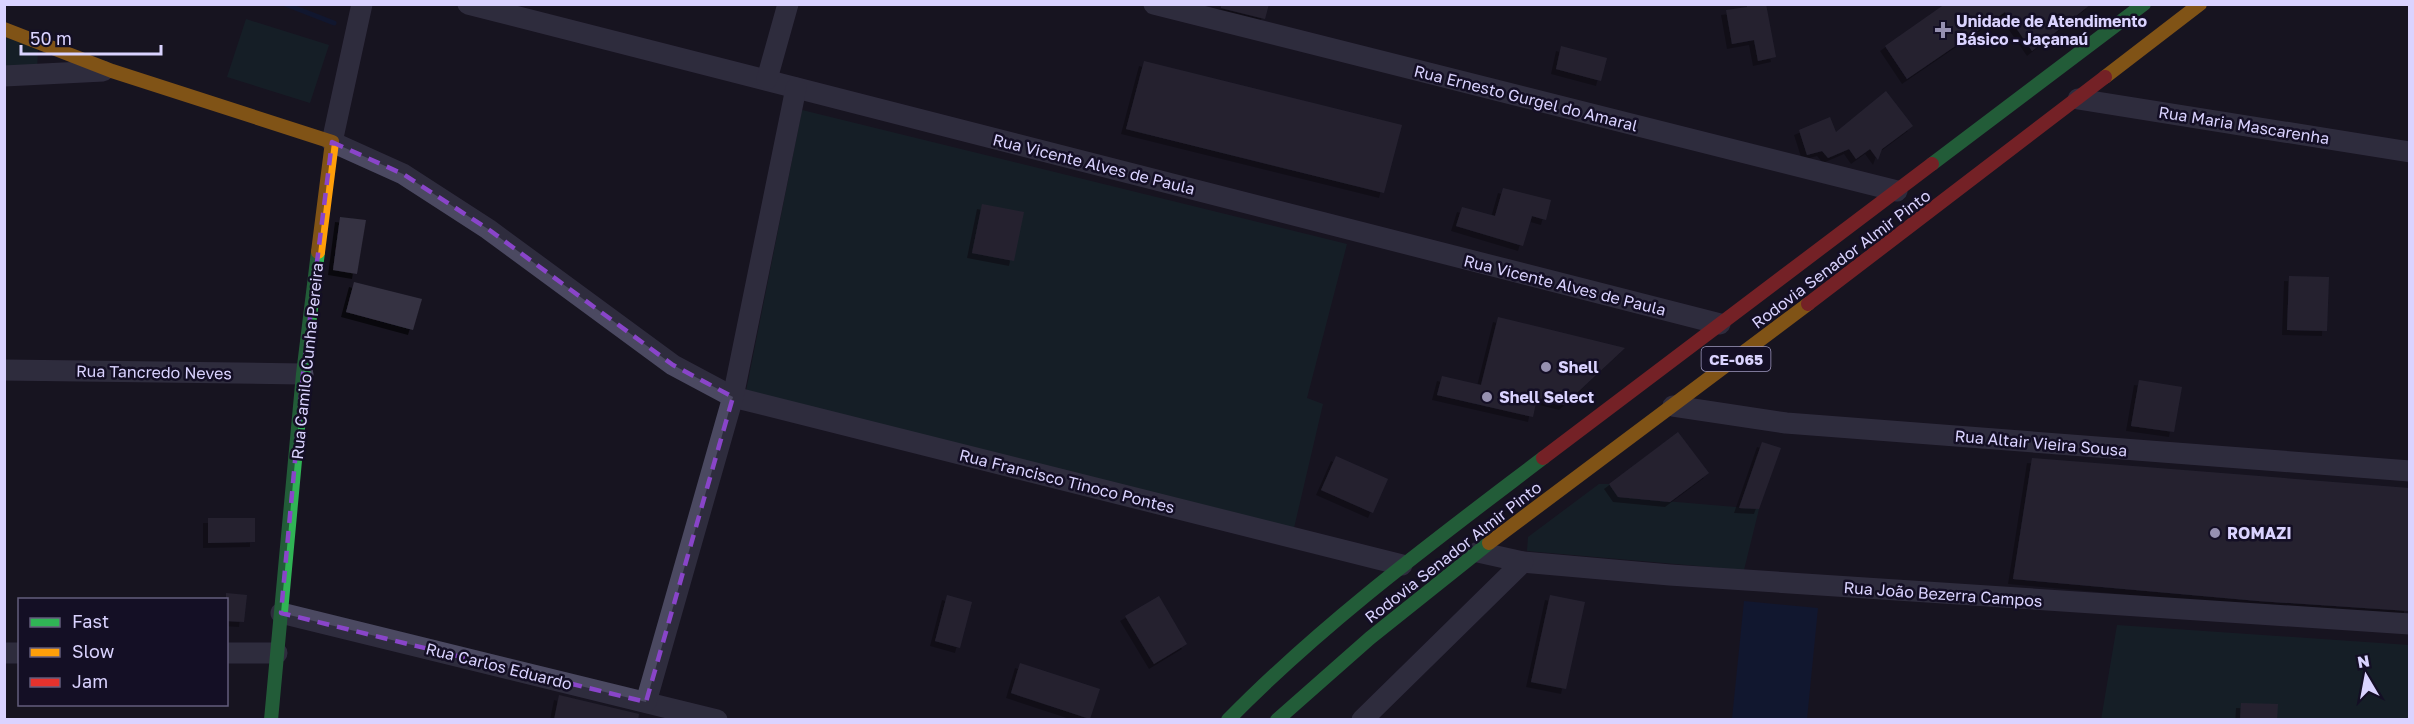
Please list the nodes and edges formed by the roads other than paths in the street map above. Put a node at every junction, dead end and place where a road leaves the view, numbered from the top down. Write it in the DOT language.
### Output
graph roads {
  1 [pos="362,4"];
  2 [pos="468,4"];
  3 [pos="788,4"];
  4 [pos="1154,4"];
  5 [pos="2144,4"];
  6 [pos="2200,4"];
  7 [pos="4,29"];
  8 [pos="112,71"];
  9 [pos="4,76"];
  10 [pos="766,79"];
  11 [pos="796,88"];
  12 [pos="2079,99"];
  13 [pos="332,142"];
  14 [pos="2409,152"];
  15 [pos="1897,192"];
  16 [pos="1720,324"];
  17 [pos="4,370"];
  18 [pos="303,374"];
  19 [pos="733,397"];
  20 [pos="1673,406"];
  21 [pos="2409,471"];
  22 [pos="1478,552"];
  23 [pos="1522,562"];
  24 [pos="1402,565"];
  25 [pos="282,613"];
  26 [pos="2409,624"];
  27 [pos="228,653"];
  28 [pos="277,653"];
  29 [pos="646,702"];
  30 [pos="271,720"];
  31 [pos="717,720"];
  32 [pos="1228,720"];
  33 [pos="1277,720"];
  34 [pos="1362,720"];
  1 -- 13 [label="street, Rua Camilo Cunha Pereira"];
  2 -- 10 [label="street, Rua Vicente Alves de Paula"];
  3 -- 10 [label="street"];
  4 -- 15 [label="street, Rua Ernesto Gurgel do Amaral"];
  5 -- 15 [label="main road, Rodovia Senador Almir Pinto / CE-065"];
  6 -- 12 [label="main road, Rodovia Senador Almir Pinto / CE-065"];
  7 -- 8 [label="main road"];
  8 -- 9 [label="street"];
  8 -- 13 [label="main road"];
  10 -- 11 [label="street, Rua Vicente Alves de Paula"];
  11 -- 16 [label="street, Rua Vicente Alves de Paula"];
  11 -- 19 [label="street"];
  12 -- 14 [label="street, Rua Maria Mascarenha"];
  12 -- 20 [label="main road, Rodovia Senador Almir Pinto / CE-065"];
  13 -- 18 [label="main road, Rua Camilo Cunha Pereira"];
  13 -- 19 [label="street, Rua Francisco Tinoco Pontes"];
  15 -- 16 [label="main road, Rodovia Senador Almir Pinto / CE-065"];
  16 -- 24 [label="main road, Rodovia Senador Almir Pinto / CE-065"];
  17 -- 18 [label="street, Rua Tancredo Neves"];
  18 -- 25 [label="main road, Rua Camilo Cunha Pereira"];
  19 -- 24 [label="street, Rua Francisco Tinoco Pontes"];
  19 -- 29 [label="street"];
  20 -- 21 [label="street, Rua Altair Vieira Sousa"];
  20 -- 22 [label="main road, Rodovia Senador Almir Pinto / CE-065"];
  22 -- 23 [label="street, Rua João Bezerra Campos"];
  22 -- 33 [label="main road, Rodovia Senador Almir Pinto / CE-065"];
  23 -- 26 [label="street, Rua João Bezerra Campos"];
  23 -- 34 [label="street"];
  24 -- 32 [label="main road, Rodovia Senador Almir Pinto / CE-065"];
  25 -- 28 [label="main road, Rua Camilo Cunha Pereira"];
  25 -- 29 [label="street, Rua Carlos Eduardo"];
  27 -- 28 [label="street"];
  28 -- 30 [label="main road, Rua Camilo Cunha Pereira"];
  29 -- 31 [label="street, Rua Carlos Eduardo"];
}
